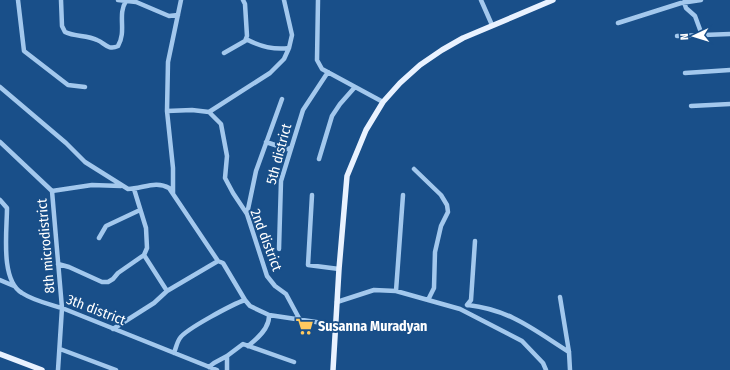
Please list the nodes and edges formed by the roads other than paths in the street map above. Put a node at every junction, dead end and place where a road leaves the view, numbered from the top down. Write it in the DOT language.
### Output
graph roads {
  1 [pos="18,0"];
  2 [pos="61,0"];
  3 [pos="118,0"];
  4 [pos="181,0"];
  5 [pos="243,0"];
  6 [pos="284,0"];
  7 [pos="318,0"];
  8 [pos="481,0"];
  9 [pos="553,0"];
  10 [pos="701,0"];
  11 [pos="128,1"];
  12 [pos="684,2"];
  13 [pos="178,15"];
  14 [pos="618,22"];
  15 [pos="492,25"];
  16 [pos="730,34"];
  17 [pos="702,35"];
  18 [pos="677,36"];
  19 [pos="246,38"];
  20 [pos="289,48"];
  21 [pos="224,53"];
  22 [pos="730,70"];
  23 [pos="328,72"];
  24 [pos="685,72"];
  25 [pos="85,86"];
  26 [pos="0,87"];
  27 [pos="355,87"];
  28 [pos="282,99"];
  29 [pos="384,102"];
  30 [pos="730,104"];
  31 [pos="691,106"];
  32 [pos="167,111"];
  33 [pos="209,112"];
  34 [pos="0,142"];
  35 [pos="266,142"];
  36 [pos="291,148"];
  37 [pos="318,159"];
  38 [pos="414,169"];
  39 [pos="122,186"];
  40 [pos="134,189"];
  41 [pos="52,191"];
  42 [pos="173,193"];
  43 [pos="312,195"];
  44 [pos="403,195"];
  45 [pos="0,200"];
  46 [pos="140,210"];
  47 [pos="247,214"];
  48 [pos="98,238"];
  49 [pos="475,241"];
  50 [pos="278,249"];
  51 [pos="144,255"];
  52 [pos="218,261"];
  53 [pos="58,264"];
  54 [pos="339,269"];
  55 [pos="0,280"];
  56 [pos="14,286"];
  57 [pos="167,291"];
  58 [pos="396,291"];
  59 [pos="560,297"];
  60 [pos="245,300"];
  61 [pos="428,300"];
  62 [pos="338,302"];
  63 [pos="468,305"];
  64 [pos="62,308"];
  65 [pos="460,309"];
  66 [pos="269,315"];
  67 [pos="300,320"];
  68 [pos="336,324"];
  69 [pos="114,329"];
  70 [pos="248,346"];
  71 [pos="60,349"];
  72 [pos="569,352"];
  73 [pos="174,353"];
  74 [pos="0,354"];
  75 [pos="226,356"];
  76 [pos="294,362"];
  77 [pos="209,367"];
  78 [pos="42,370"];
  79 [pos="58,370"];
  80 [pos="116,370"];
  81 [pos="216,370"];
  82 [pos="226,370"];
  83 [pos="333,370"];
  84 [pos="546,370"];
  85 [pos="570,370"];
  1 -- 25 [label="street"];
  2 -- 11 [label="street"];
  3 -- 11 [label="street"];
  4 -- 13 [label="street"];
  5 -- 19 [label="street"];
  6 -- 20 [label="street"];
  7 -- 23 [label="street"];
  8 -- 15 [label="street"];
  9 -- 15 [label="main road"];
  10 -- 12 [label="street"];
  11 -- 13 [label="street"];
  12 -- 14 [label="street"];
  12 -- 17 [label="street"];
  13 -- 32 [label="street"];
  15 -- 29 [label="main road"];
  16 -- 17 [label="street"];
  17 -- 18 [label="street"];
  19 -- 20 [label="street"];
  19 -- 21 [label="street"];
  20 -- 33 [label="street"];
  22 -- 24 [label="street"];
  23 -- 27 [label="street"];
  23 -- 36 [label="street, 5th district"];
  26 -- 39 [label="street"];
  27 -- 29 [label="street"];
  27 -- 37 [label="street"];
  28 -- 35 [label="street"];
  29 -- 54 [label="main road"];
  30 -- 31 [label="street"];
  32 -- 33 [label="street"];
  32 -- 42 [label="street"];
  33 -- 47 [label="street, 2nd district"];
  34 -- 41 [label="street, 8th microdistrict"];
  35 -- 36 [label="street"];
  35 -- 47 [label="street"];
  36 -- 50 [label="street, 5th district"];
  38 -- 61 [label="street"];
  39 -- 40 [label="street"];
  39 -- 41 [label="street"];
  40 -- 42 [label="street"];
  40 -- 46 [label="street"];
  41 -- 53 [label="street, 8th microdistrict"];
  42 -- 52 [label="street"];
  43 -- 54 [label="street"];
  44 -- 58 [label="street"];
  45 -- 56 [label="street"];
  46 -- 48 [label="street"];
  46 -- 51 [label="street"];
  47 -- 67 [label="street, 2nd district"];
  49 -- 63 [label="street"];
  51 -- 53 [label="street"];
  51 -- 57 [label="street"];
  52 -- 57 [label="street"];
  52 -- 60 [label="street"];
  53 -- 64 [label="street, 8th microdistrict"];
  54 -- 62 [label="main road"];
  55 -- 56 [label="street, 3th district"];
  56 -- 64 [label="street, 3th district"];
  57 -- 69 [label="street"];
  58 -- 61 [label="street"];
  58 -- 62 [label="street"];
  59 -- 72 [label="street"];
  60 -- 66 [label="street"];
  60 -- 73 [label="street"];
  61 -- 65 [label="street"];
  62 -- 68 [label="main road"];
  63 -- 65 [label="street"];
  63 -- 72 [label="street"];
  64 -- 69 [label="street, 3th district"];
  64 -- 71 [label="street, 8th microdistrict"];
  65 -- 84 [label="street"];
  66 -- 67 [label="street"];
  66 -- 70 [label="street"];
  67 -- 68 [label="street"];
  68 -- 83 [label="main road"];
  69 -- 73 [label="street, 3th district"];
  70 -- 75 [label="street"];
  70 -- 76 [label="street"];
  71 -- 79 [label="street, 8th microdistrict"];
  71 -- 80 [label="street"];
  72 -- 85 [label="street"];
  73 -- 77 [label="street, 3th district"];
  74 -- 78 [label="main road"];
  75 -- 77 [label="street"];
  75 -- 82 [label="street"];
  77 -- 81 [label="street, 3th district"];
}
